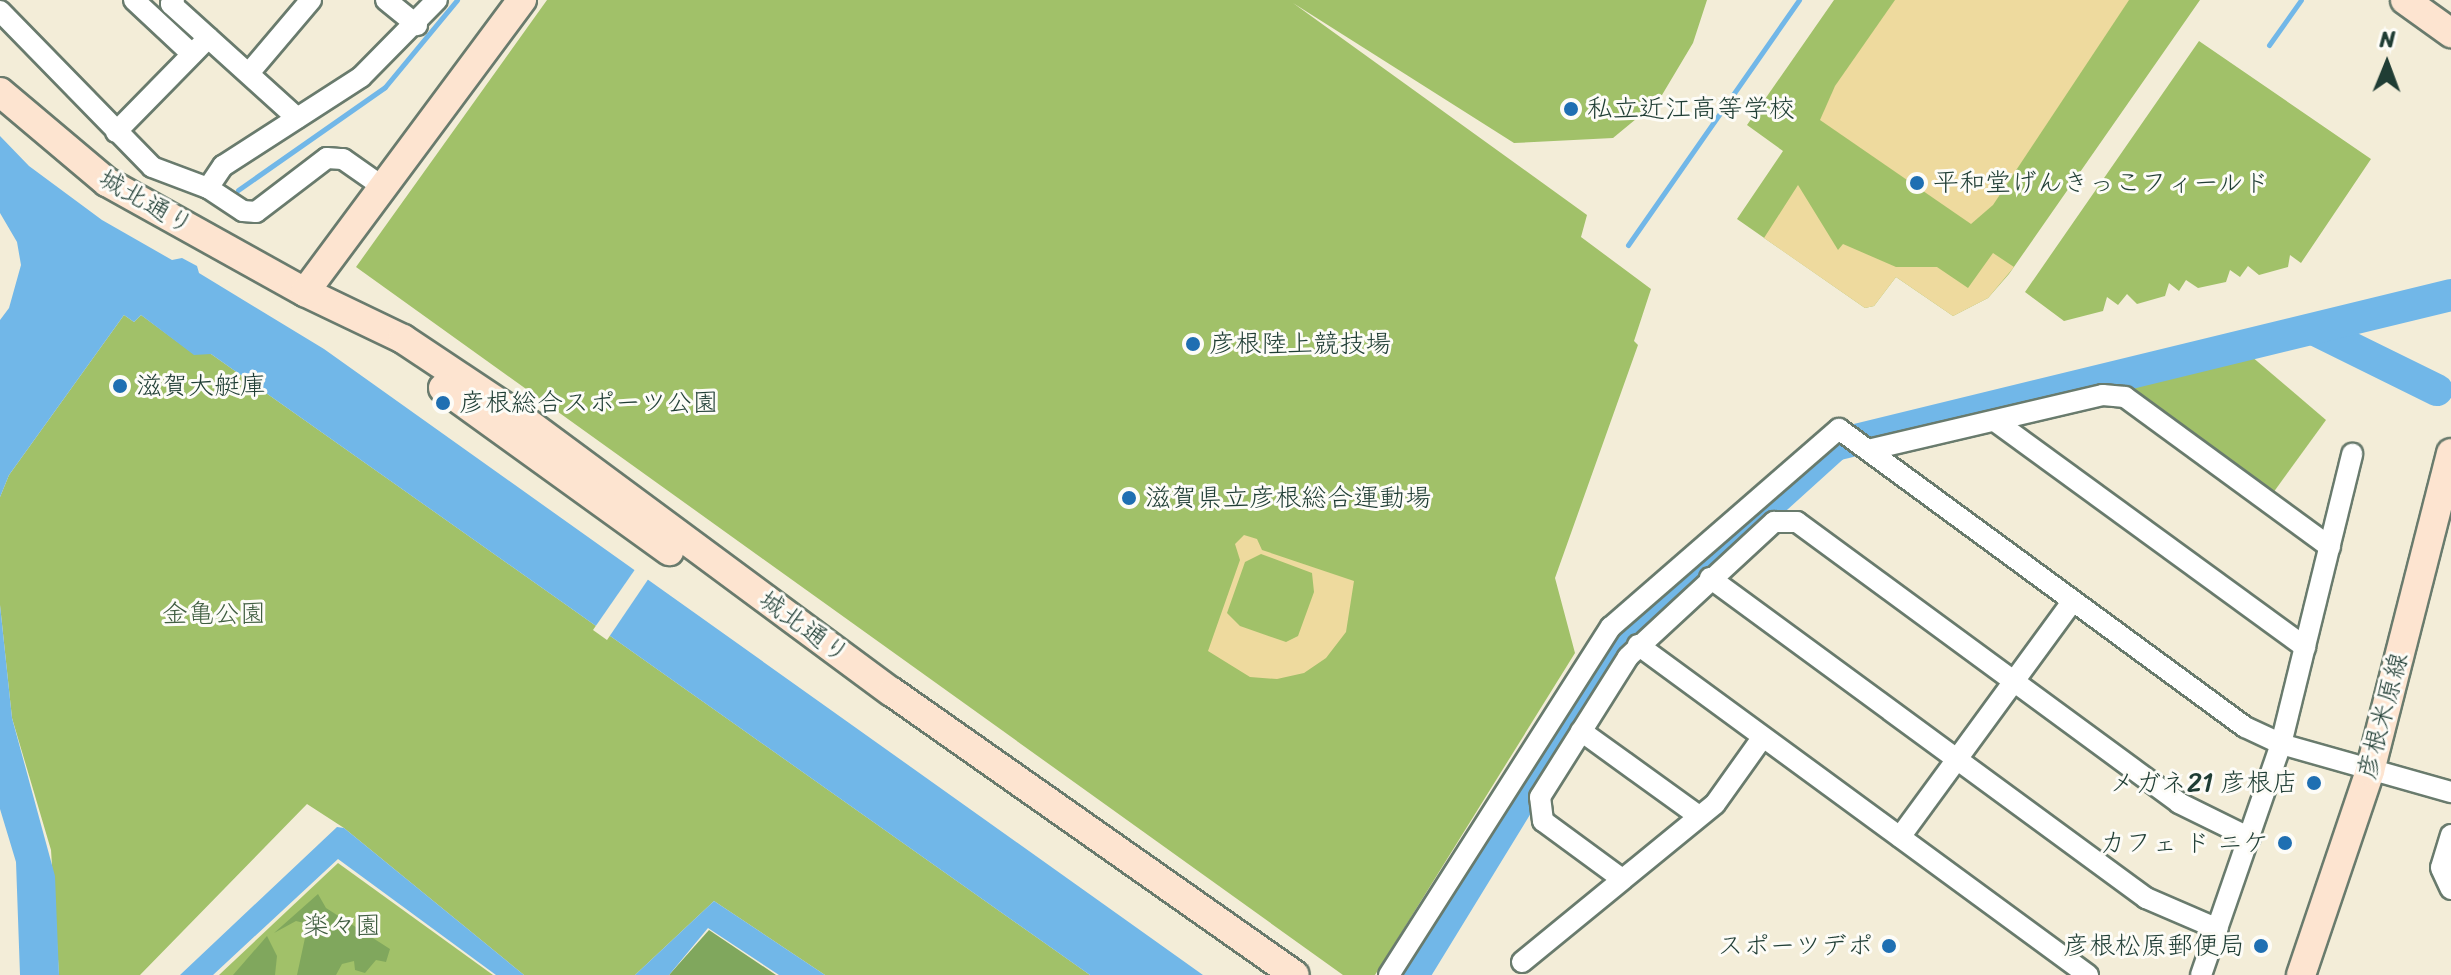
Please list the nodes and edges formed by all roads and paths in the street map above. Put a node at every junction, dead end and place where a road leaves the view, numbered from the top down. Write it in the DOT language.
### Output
graph roads {
  1 [pos="134,0"];
  2 [pos="174,0"];
  3 [pos="311,0"];
  4 [pos="386,0"];
  5 [pos="437,0"];
  6 [pos="522,0"];
  7 [pos="2405,0"];
  8 [pos="0,11"];
  9 [pos="417,25"];
  10 [pos="2451,33"];
  11 [pos="208,38"];
  12 [pos="192,54"];
  13 [pos="249,73"];
  14 [pos="0,92"];
  15 [pos="297,118"];
  16 [pos="116,132"];
  17 [pos="383,187"];
  18 [pos="208,188"];
  19 [pos="305,292"];
  20 [pos="1995,421"];
  21 [pos="1865,447"];
  22 [pos="2451,453"];
  23 [pos="2352,454"];
  24 [pos="2330,547"];
  25 [pos="1710,578"];
  26 [pos="2072,602"];
  27 [pos="1638,645"];
  28 [pos="2305,647"];
  29 [pos="2014,680"];
  30 [pos="1581,731"];
  31 [pos="1762,738"];
  32 [pos="2281,744"];
  33 [pos="1955,759"];
  34 [pos="2370,771"];
  35 [pos="2451,792"];
  36 [pos="1699,816"];
  37 [pos="2451,835"];
  38 [pos="1900,837"];
  39 [pos="2250,838"];
  40 [pos="1622,879"];
  41 [pos="2451,889"];
  42 [pos="2218,929"];
  43 [pos="1522,962"];
  44 [pos="1264,975"];
  45 [pos="1295,975"];
  46 [pos="1389,975"];
  47 [pos="2088,975"];
  48 [pos="2201,975"];
  49 [pos="2301,975"];
  1 -- 12 [label="street"];
  2 -- 11 [label="street"];
  3 -- 13 [label="street"];
  4 -- 9 [label="street"];
  5 -- 9 [label="street"];
  6 -- 17 [label="main road"];
  7 -- 10 [label="main road"];
  8 -- 16 [label="street"];
  9 -- 15 [label="street"];
  11 -- 12 [label="street"];
  11 -- 13 [label="street"];
  12 -- 16 [label="street"];
  13 -- 15 [label="street"];
  14 -- 19 [label="main road, 城北通り"];
  15 -- 18 [label="street"];
  16 -- 18 [label="street"];
  17 -- 18 [label="street"];
  17 -- 19 [label="main road"];
  19 -- 44 [label="main road, 城北通り"];
  19 -- 45 [label="main road, 城北通り"];
  20 -- 21 [label="street"];
  20 -- 24 [label="street"];
  20 -- 28 [label="street"];
  21 -- 26 [label="street"];
  21 -- 46 [label="street"];
  22 -- 34 [label="main road, 彦根米原線"];
  23 -- 24 [label="street"];
  24 -- 28 [label="street"];
  25 -- 27 [label="street"];
  25 -- 29 [label="street"];
  25 -- 33 [label="street"];
  26 -- 29 [label="street"];
  26 -- 32 [label="street"];
  27 -- 30 [label="street"];
  27 -- 31 [label="street"];
  28 -- 32 [label="street"];
  29 -- 33 [label="street"];
  29 -- 39 [label="street"];
  30 -- 36 [label="street"];
  30 -- 40 [label="street"];
  31 -- 36 [label="street"];
  31 -- 38 [label="street"];
  32 -- 34 [label="street"];
  32 -- 39 [label="street"];
  33 -- 38 [label="street"];
  33 -- 42 [label="street"];
  34 -- 35 [label="street"];
  34 -- 49 [label="main road, 彦根米原線"];
  36 -- 40 [label="street"];
  37 -- 41 [label="street"];
  38 -- 47 [label="street"];
  39 -- 42 [label="street"];
  40 -- 43 [label="street"];
  42 -- 48 [label="street"];
}
